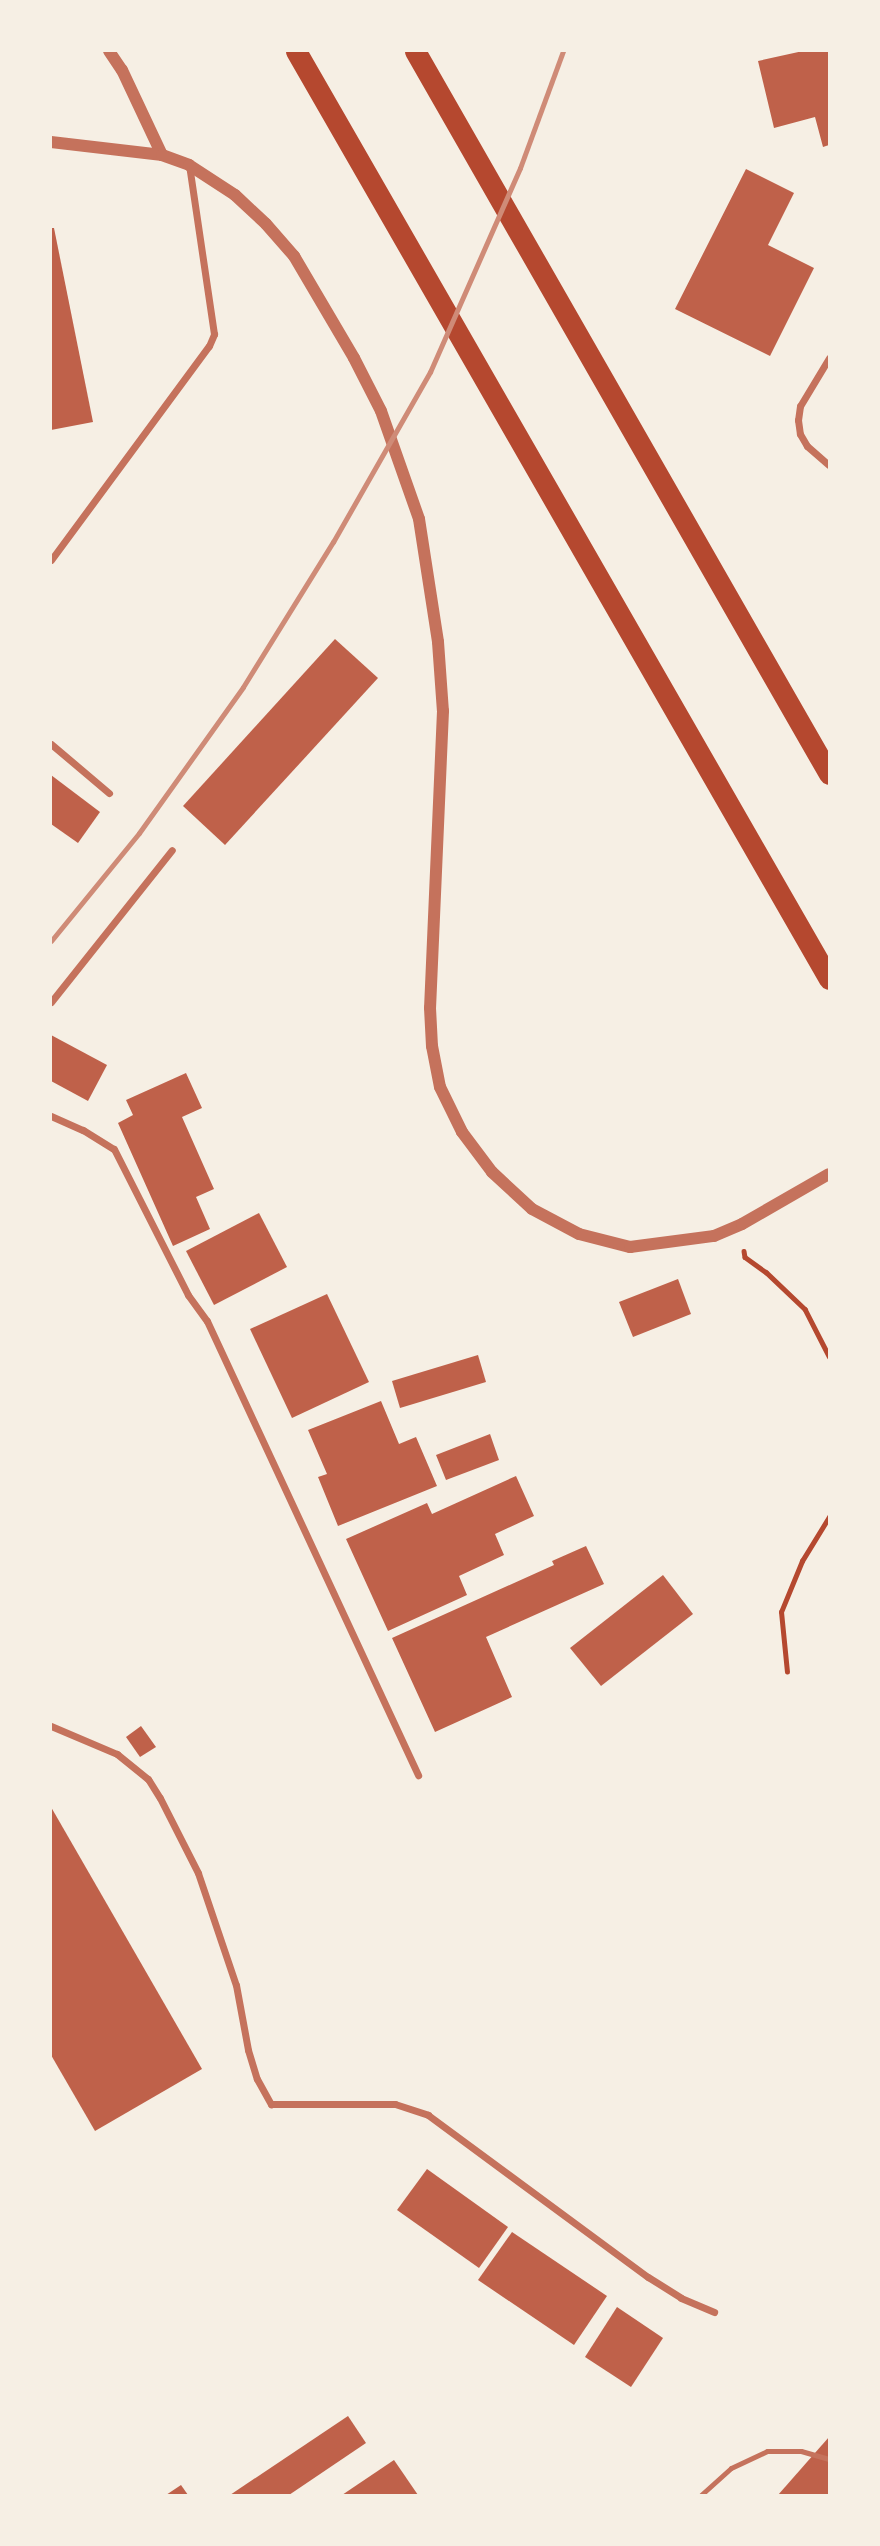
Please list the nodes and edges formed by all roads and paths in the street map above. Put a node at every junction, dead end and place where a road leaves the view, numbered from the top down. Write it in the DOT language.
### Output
graph roads {
  1 [pos="109,51"];
  2 [pos="296,51"];
  3 [pos="415,51"];
  4 [pos="51,142"];
  5 [pos="162,155"];
  6 [pos="189,165"];
  7 [pos="829,358"];
  8 [pos="829,465"];
  9 [pos="51,560"];
  10 [pos="51,744"];
  11 [pos="829,774"];
  12 [pos="109,793"];
  13 [pos="172,850"];
  14 [pos="829,979"];
  15 [pos="51,1002"];
  16 [pos="51,1116"];
  17 [pos="829,1174"];
  18 [pos="742,1224"];
  19 [pos="829,1356"];
  20 [pos="829,1517"];
  21 [pos="787,1672"];
  22 [pos="51,1726"];
  23 [pos="418,1775"];
  24 [pos="714,2312"];
  25 [pos="829,2459"];
  26 [pos="701,2495"];
  1 -- 5 [label="street"];
  2 -- 14 [label="highway"];
  3 -- 11 [label="highway"];
  4 -- 5 [label="street"];
  5 -- 6 [label="street"];
  6 -- 9 [label="street"];
  6 -- 18 [label="street"];
  7 -- 8 [label="street"];
  10 -- 12 [label="street"];
  13 -- 15 [label="street"];
  16 -- 23 [label="street"];
  17 -- 18 [label="street"];
  18 -- 19 [label="path"];
  20 -- 21 [label="path"];
  22 -- 24 [label="street"];
  25 -- 26 [label="lane"];
}
